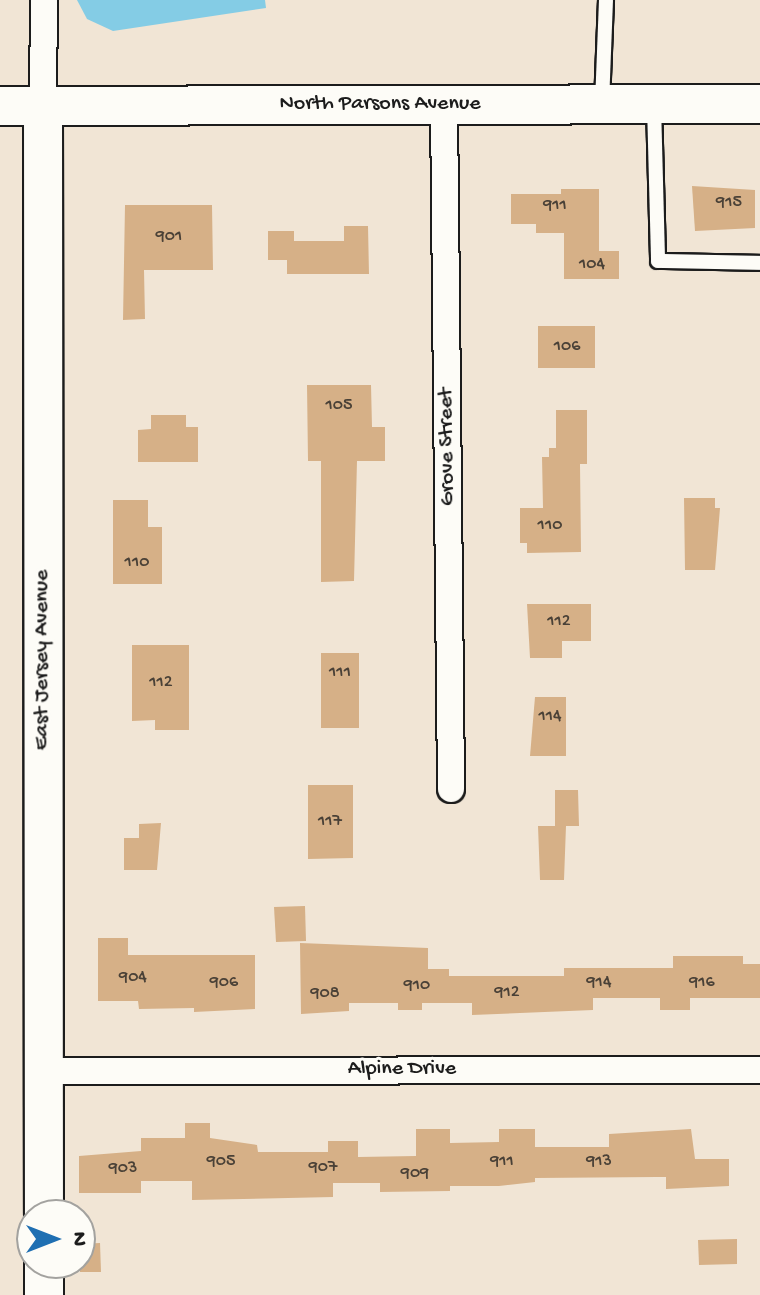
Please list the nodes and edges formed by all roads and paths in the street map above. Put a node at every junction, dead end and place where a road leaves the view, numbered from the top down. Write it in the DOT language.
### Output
graph roads {
  1 [pos="44,0"];
  2 [pos="606,0"];
  3 [pos="760,104"];
  4 [pos="602,105"];
  5 [pos="654,105"];
  6 [pos="0,106"];
  7 [pos="43,106"];
  8 [pos="444,106"];
  9 [pos="760,263"];
  10 [pos="451,789"];
  11 [pos="760,1070"];
  12 [pos="44,1071"];
  13 [pos="44,1199"];
  1 -- 7 [label="street"];
  2 -- 4 [label="lane"];
  3 -- 5 [label="street, North Parsons Avenue"];
  4 -- 5 [label="street, North Parsons Avenue"];
  4 -- 8 [label="street, North Parsons Avenue"];
  5 -- 9 [label="lane"];
  6 -- 7 [label="street, North Parsons Avenue"];
  7 -- 8 [label="street, North Parsons Avenue"];
  7 -- 12 [label="street, East Jersey Avenue"];
  8 -- 10 [label="street, Grove Street"];
  11 -- 12 [label="street, Alpine Drive"];
  12 -- 13 [label="street, East Jersey Avenue"];
}
